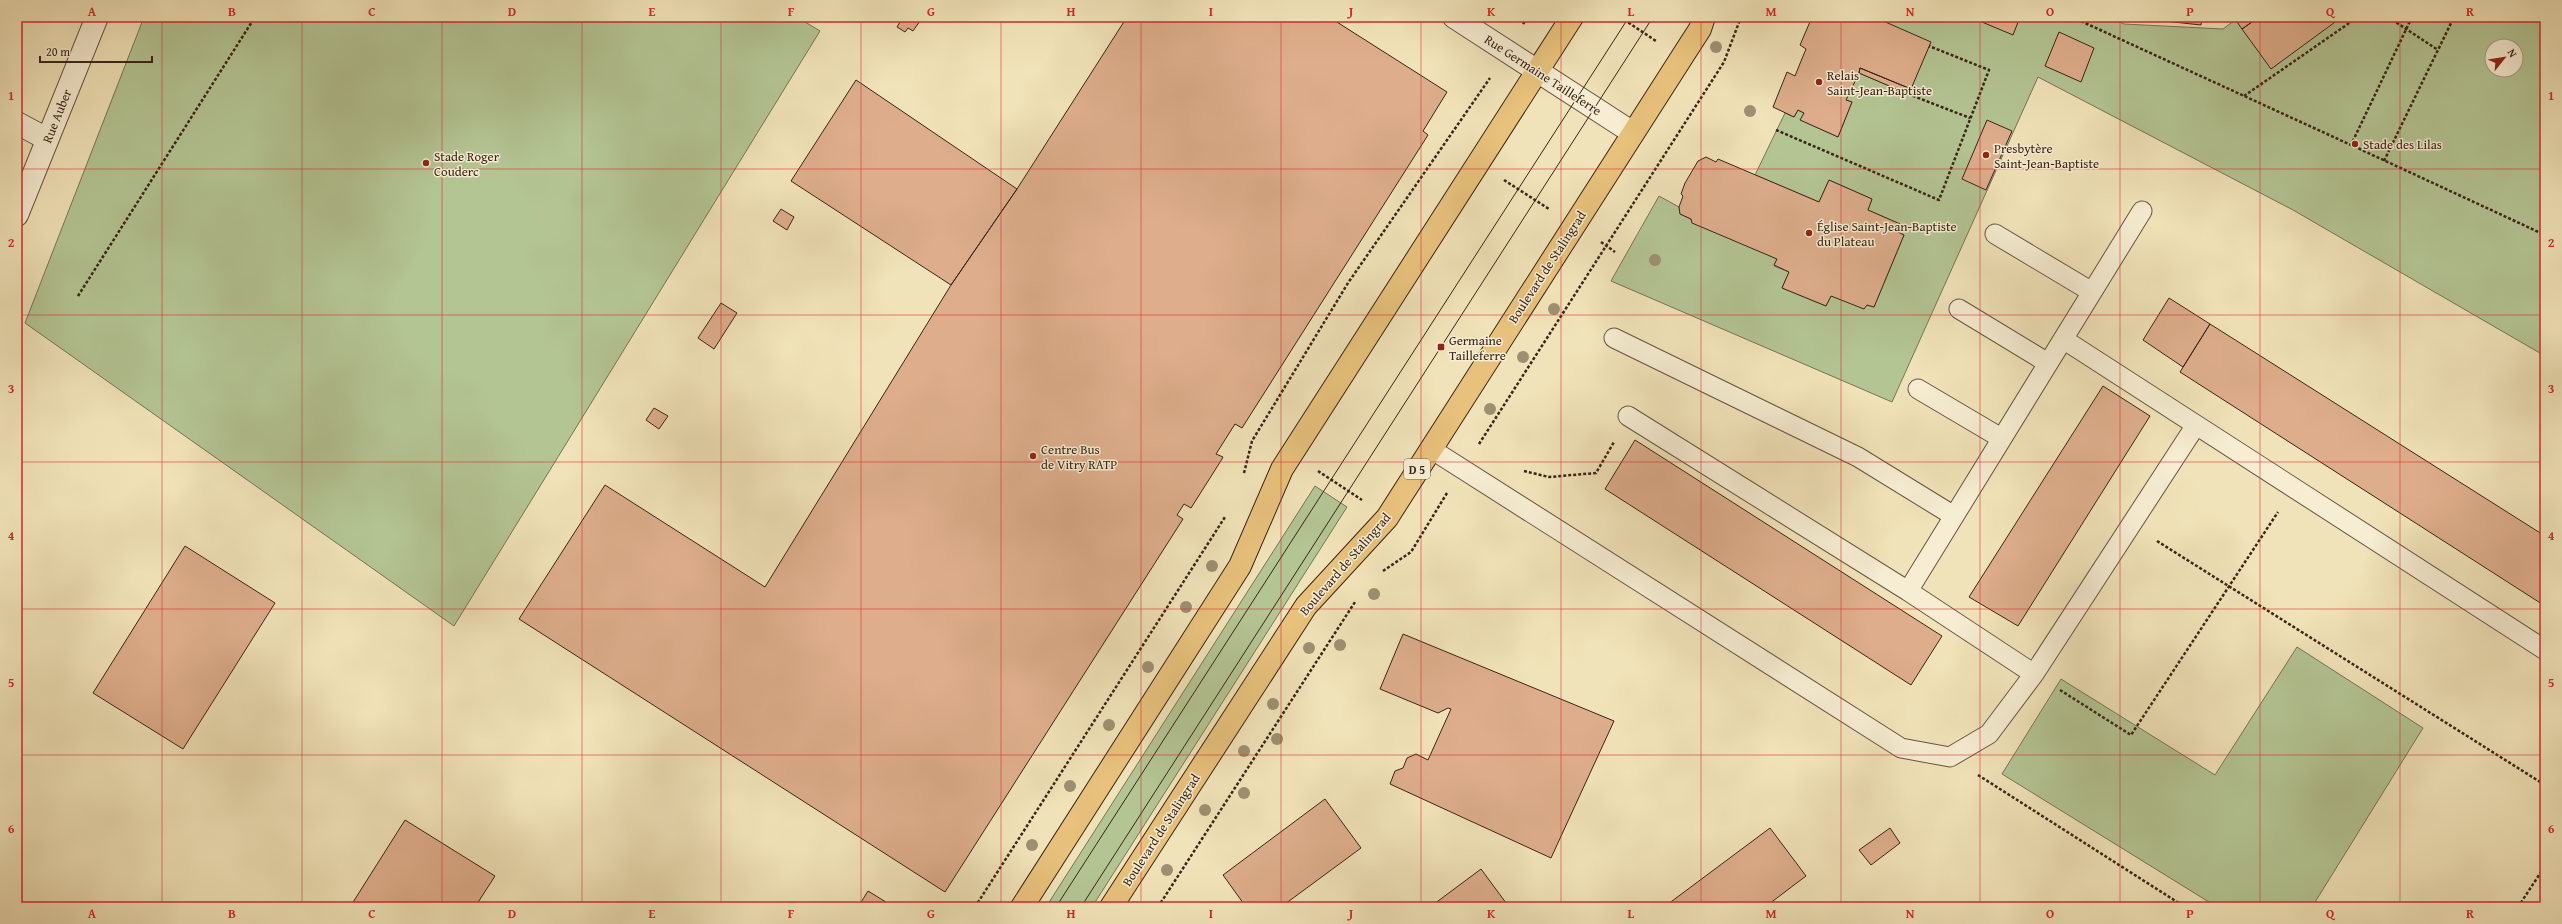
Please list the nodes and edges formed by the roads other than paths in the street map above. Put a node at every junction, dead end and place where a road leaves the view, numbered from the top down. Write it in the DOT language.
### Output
graph roads {
  1 [pos="97,17"];
  2 [pos="1454,17"];
  3 [pos="1572,17"];
  4 [pos="1704,17"];
  5 [pos="1536,70"];
  6 [pos="17,123"];
  7 [pos="1633,133"];
  8 [pos="47,139"];
  9 [pos="2142,211"];
  10 [pos="17,215"];
  11 [pos="1995,234"];
  12 [pos="2092,292"];
  13 [pos="1959,309"];
  14 [pos="1614,338"];
  15 [pos="2062,339"];
  16 [pos="2048,363"];
  17 [pos="1918,389"];
  18 [pos="1628,416"];
  19 [pos="2196,425"];
  20 [pos="2002,438"];
  21 [pos="1431,449"];
  22 [pos="1954,516"];
  23 [pos="1908,591"];
  24 [pos="2545,650"];
  25 [pos="2034,674"];
  26 [pos="1022,907"];
  27 [pos="1111,907"];
  1 -- 8 [label="street, Rue Auber"];
  2 -- 5 [label="street, Rue Germaine Tailleferre"];
  3 -- 5 [label="main road"];
  4 -- 7 [label="main road, Boulevard de Stalingrad / D 5"];
  5 -- 7 [label="street, Rue Germaine Tailleferre"];
  5 -- 26 [label="main road"];
  6 -- 8 [label="street"];
  7 -- 21 [label="main road, Boulevard de Stalingrad / D 5"];
  8 -- 10 [label="street, Rue Auber"];
  9 -- 12 [label="lane"];
  11 -- 12 [label="lane"];
  12 -- 15 [label="lane"];
  13 -- 16 [label="lane"];
  14 -- 22 [label="lane"];
  15 -- 16 [label="lane"];
  15 -- 19 [label="lane"];
  16 -- 20 [label="lane"];
  17 -- 20 [label="lane"];
  18 -- 23 [label="lane"];
  19 -- 24 [label="lane"];
  19 -- 25 [label="lane"];
  20 -- 22 [label="lane"];
  21 -- 25 [label="lane"];
  21 -- 27 [label="main road, Boulevard de Stalingrad / D 5"];
  22 -- 23 [label="lane"];
  23 -- 25 [label="lane"];
}
